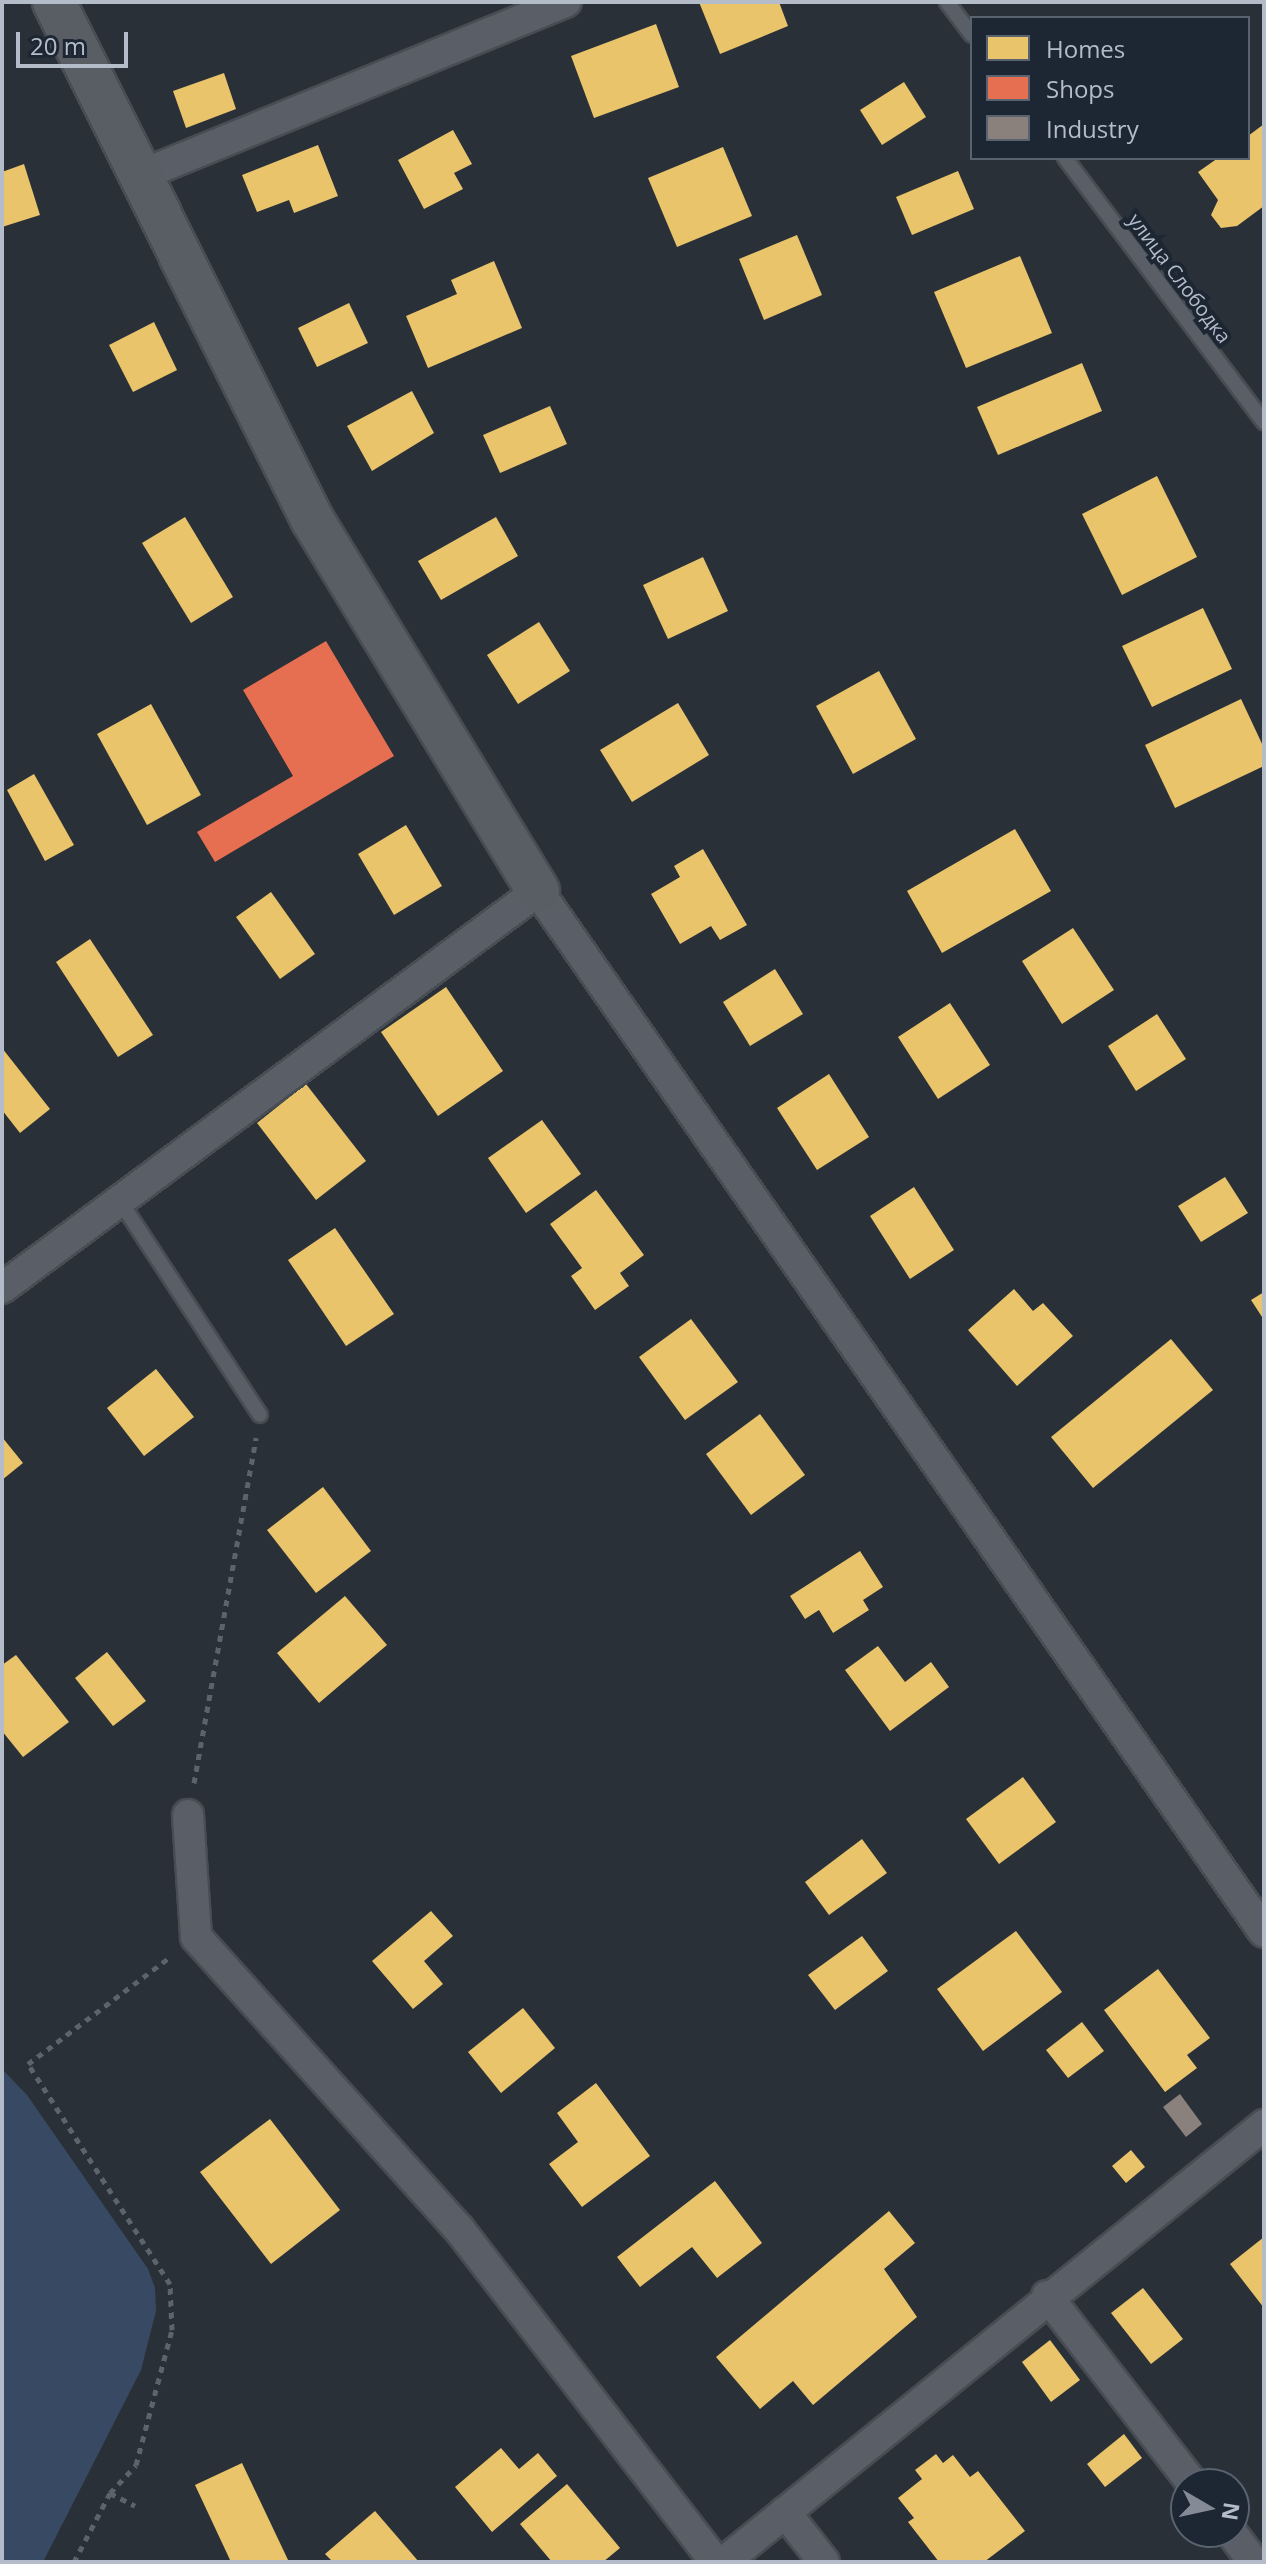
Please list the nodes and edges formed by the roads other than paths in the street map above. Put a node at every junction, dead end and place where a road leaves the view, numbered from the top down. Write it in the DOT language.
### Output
graph roads {
  1 [pos="54,2"];
  2 [pos="566,2"];
  3 [pos="947,2"];
  4 [pos="970,32"];
  5 [pos="1067,160"];
  6 [pos="139,176"];
  7 [pos="1264,422"];
  8 [pos="538,891"];
  9 [pos="118,1198"];
  10 [pos="2,1288"];
  11 [pos="260,1415"];
  12 [pos="188,1815"];
  13 [pos="1264,1932"];
  14 [pos="1264,2125"];
  15 [pos="1047,2296"];
  16 [pos="1181,2468"];
  17 [pos="785,2512"];
  18 [pos="715,2562"];
  19 [pos="724,2562"];
  20 [pos="824,2562"];
  1 -- 6 [label="street"];
  2 -- 6 [label="street"];
  3 -- 4 [label="lane"];
  5 -- 7 [label="lane, улица Слободка"];
  6 -- 8 [label="street"];
  8 -- 9 [label="street"];
  8 -- 13 [label="street"];
  9 -- 10 [label="street"];
  9 -- 11 [label="lane"];
  12 -- 18 [label="street"];
  14 -- 15 [label="street"];
  15 -- 16 [label="street"];
  15 -- 17 [label="street"];
  17 -- 19 [label="street"];
  17 -- 20 [label="street"];
}
